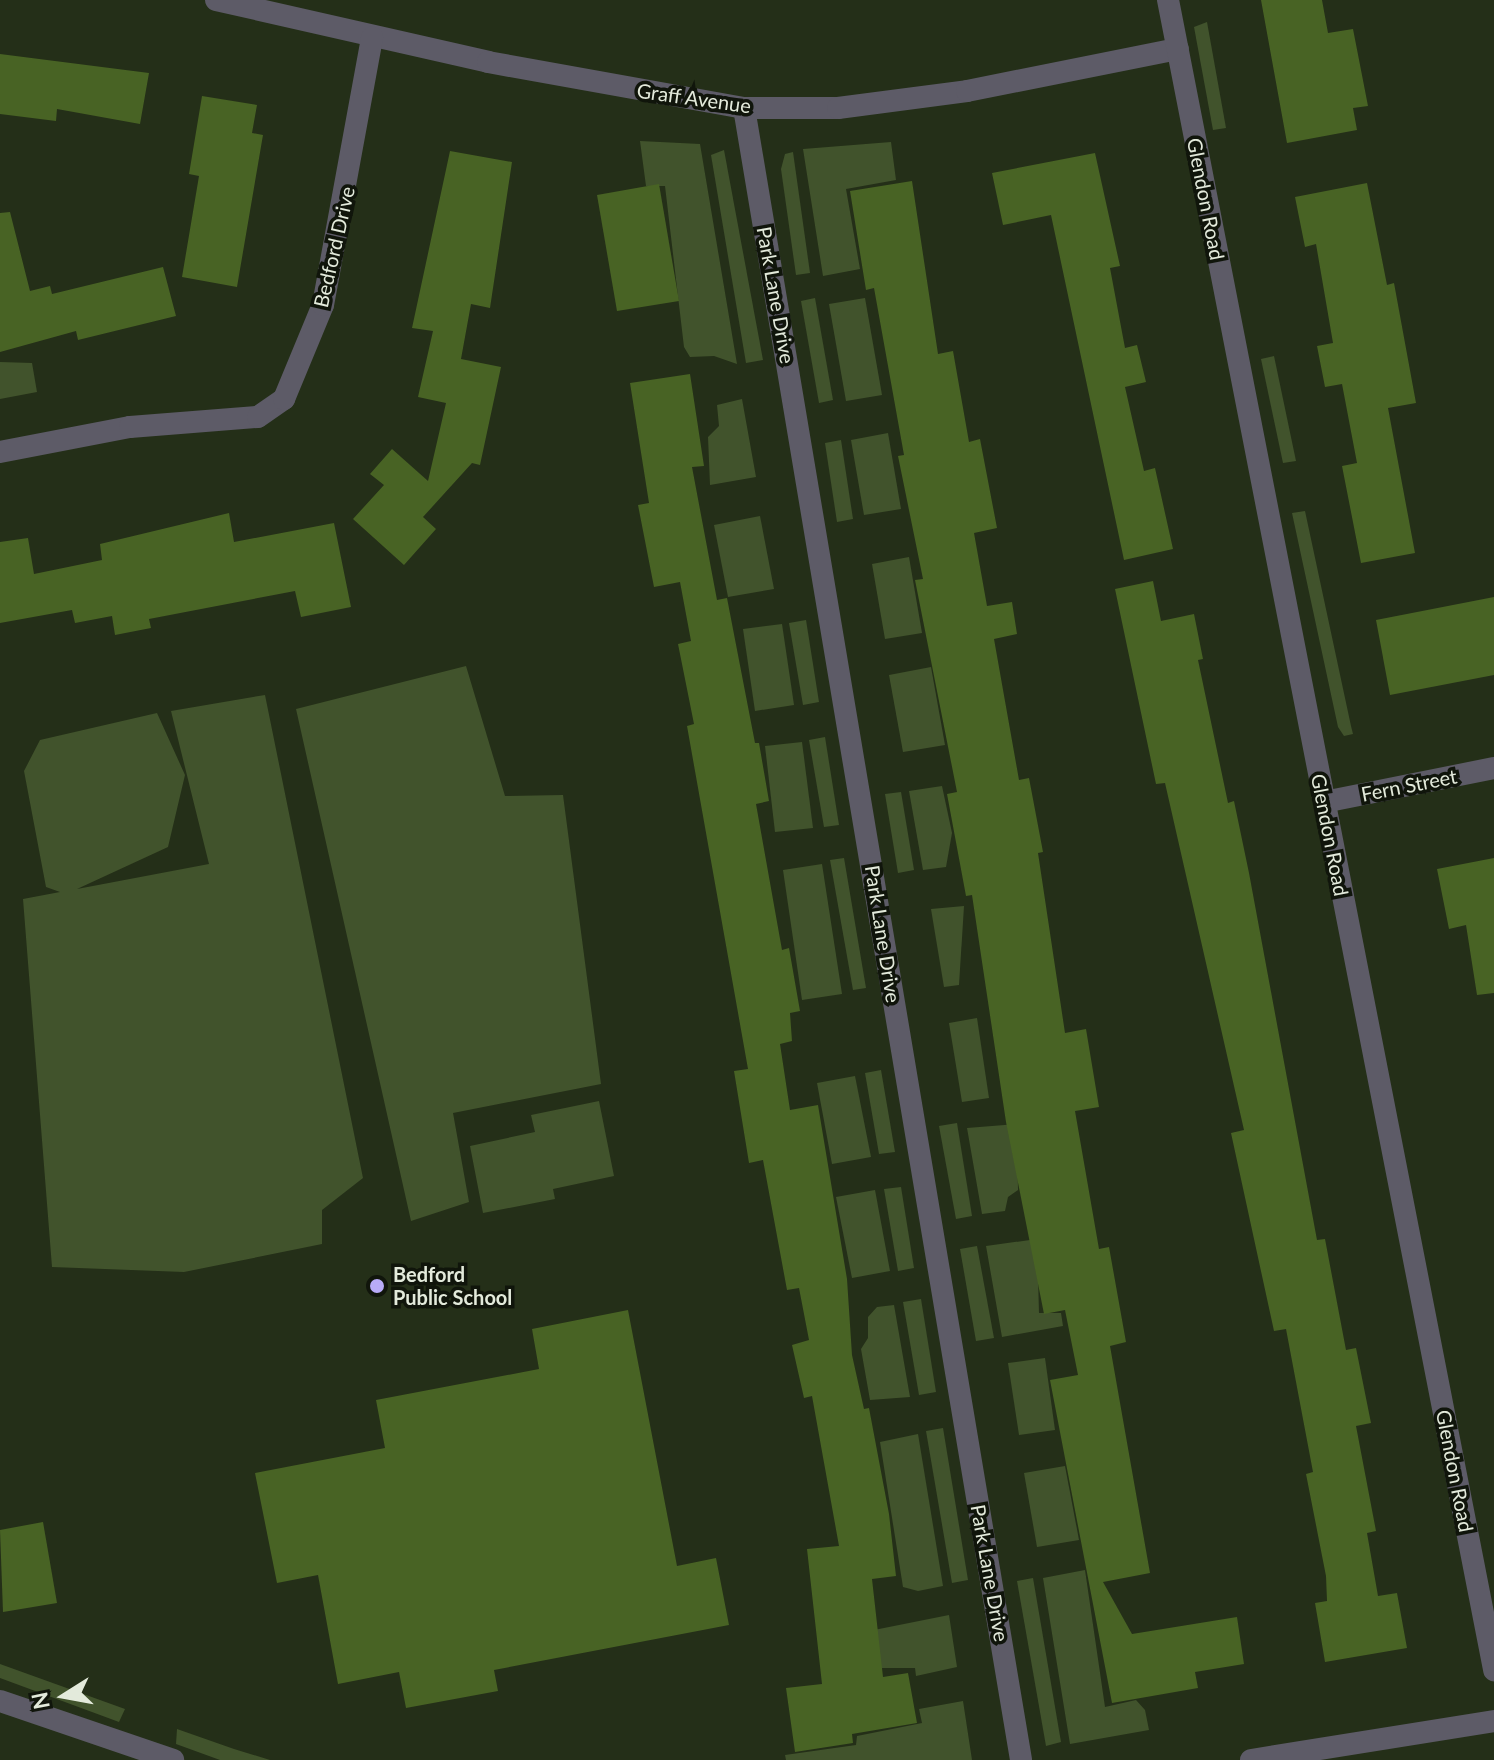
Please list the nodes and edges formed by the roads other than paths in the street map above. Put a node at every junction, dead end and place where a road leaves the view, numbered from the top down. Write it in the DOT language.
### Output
graph roads {
  1 [pos="216,0"];
  2 [pos="1168,0"];
  3 [pos="372,37"];
  4 [pos="1178,49"];
  5 [pos="744,108"];
  6 [pos="0,452"];
  7 [pos="1494,768"];
  8 [pos="1324,802"];
  9 [pos="1494,1670"];
  10 [pos="0,1701"];
  11 [pos="1494,1721"];
  12 [pos="173,1760"];
  13 [pos="1021,1760"];
  14 [pos="1251,1760"];
  1 -- 3 [label="street, Graff Avenue"];
  2 -- 4 [label="street, Glendon Road"];
  3 -- 5 [label="street, Graff Avenue"];
  3 -- 6 [label="street, Bedford Drive"];
  4 -- 5 [label="street, Graff Avenue"];
  4 -- 8 [label="street, Glendon Road"];
  5 -- 13 [label="street, Park Lane Drive"];
  7 -- 8 [label="street, Fern Street"];
  8 -- 9 [label="street, Glendon Road"];
  10 -- 12 [label="street"];
  11 -- 14 [label="street"];
}
